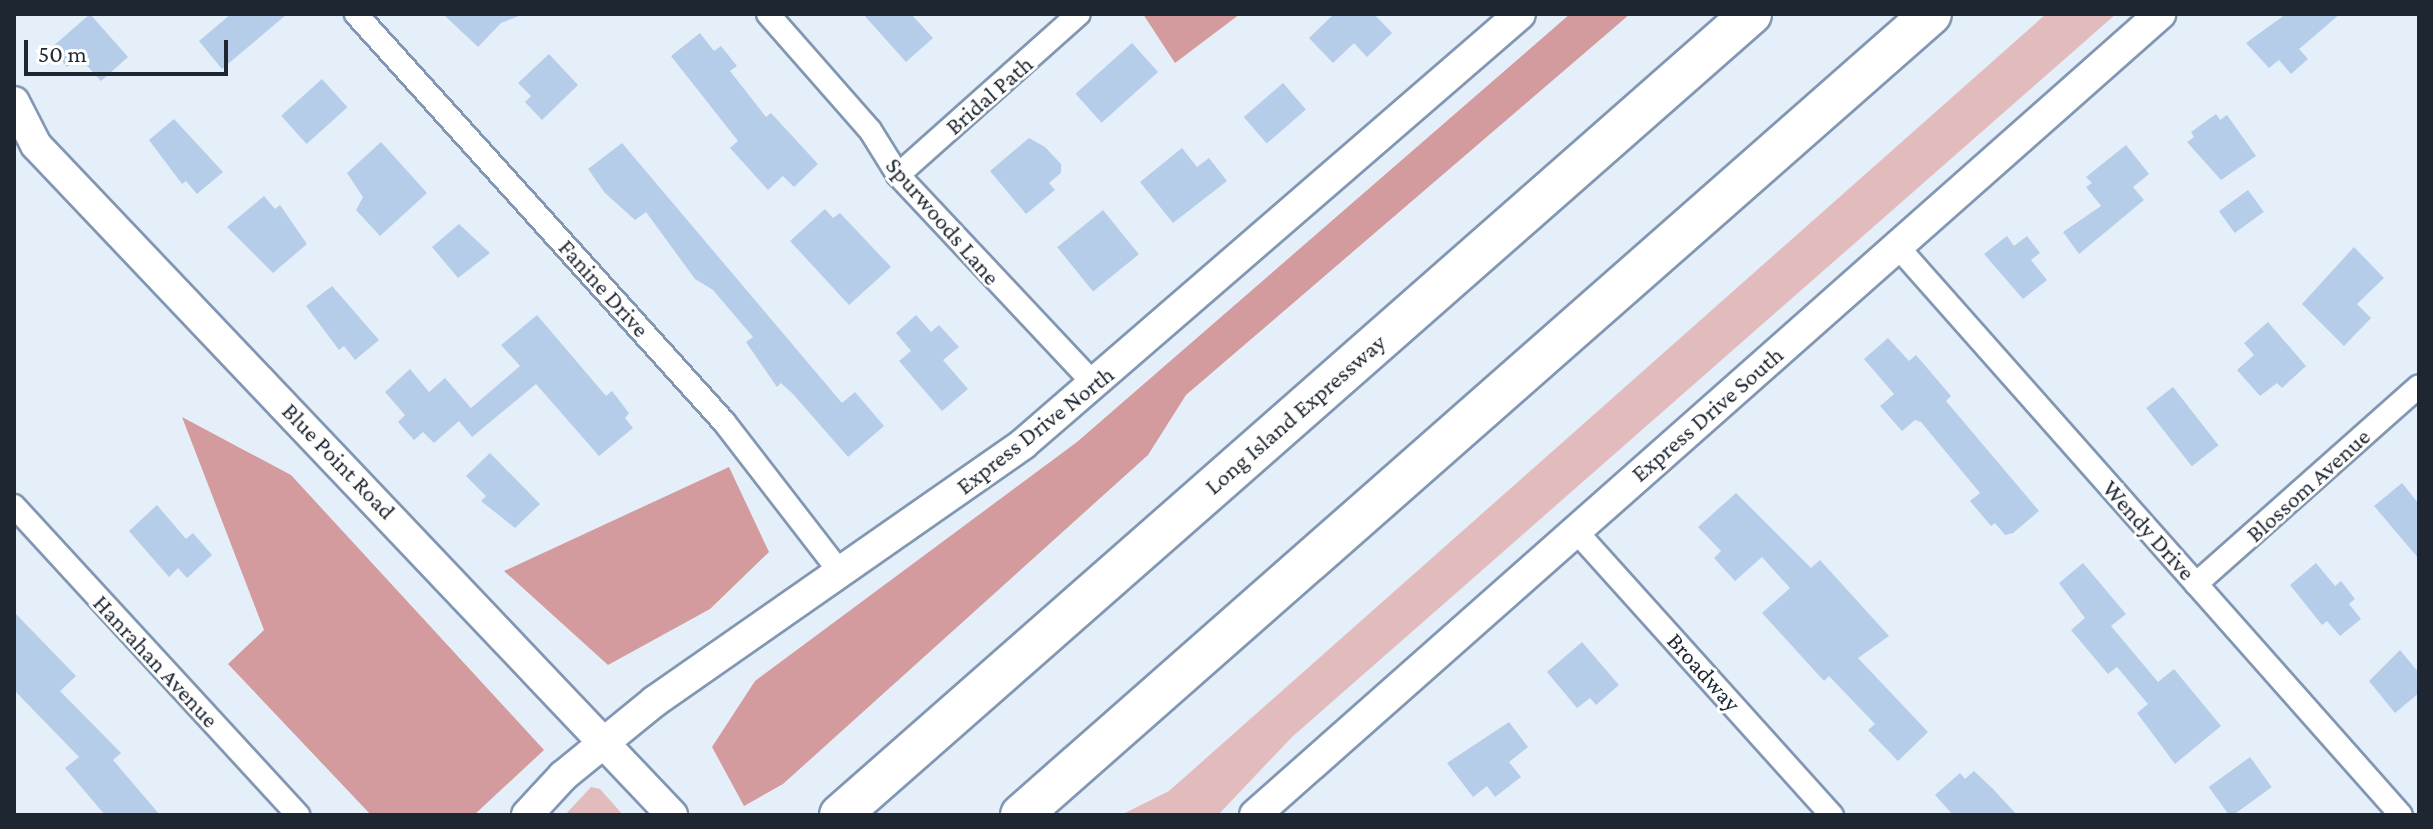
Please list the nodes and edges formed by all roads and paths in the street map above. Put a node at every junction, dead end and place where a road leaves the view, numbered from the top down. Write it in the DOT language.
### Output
graph roads {
  1 [pos="356,14"];
  2 [pos="768,14"];
  3 [pos="1079,14"];
  4 [pos="1520,14"];
  5 [pos="1751,14"];
  6 [pos="1931,14"];
  7 [pos="2160,14"];
  8 [pos="14,102"];
  9 [pos="898,175"];
  10 [pos="1897,246"];
  11 [pos="1095,385"];
  12 [pos="2419,386"];
  13 [pos="14,506"];
  14 [pos="1575,530"];
  15 [pos="840,572"];
  16 [pos="2196,584"];
  17 [pos="605,740"];
  18 [pos="298,815"];
  19 [pos="527,815"];
  20 [pos="672,815"];
  21 [pos="840,815"];
  22 [pos="1021,815"];
  23 [pos="1255,815"];
  24 [pos="1832,815"];
  25 [pos="2401,815"];
  1 -- 15 [label="street, Fanine Drive"];
  2 -- 9 [label="street, Spurwoods Lane"];
  3 -- 9 [label="street, Bridal Path"];
  4 -- 11 [label="main road, Express Drive North"];
  5 -- 21 [label="highway, Long Island Expressway"];
  6 -- 22 [label="highway"];
  7 -- 10 [label="main road, Express Drive South"];
  8 -- 17 [label="main road, Blue Point Road"];
  9 -- 11 [label="street, Spurwoods Lane"];
  10 -- 14 [label="main road, Express Drive South"];
  10 -- 16 [label="street, Wendy Drive"];
  11 -- 15 [label="main road, Express Drive North"];
  12 -- 16 [label="street, Blossom Avenue"];
  13 -- 18 [label="street, Hanrahan Avenue"];
  14 -- 23 [label="main road, Express Drive South"];
  14 -- 24 [label="street, Broadway"];
  15 -- 17 [label="main road, Express Drive North"];
  16 -- 25 [label="street, Wendy Drive"];
  17 -- 19 [label="main road, Express Drive North"];
  17 -- 20 [label="main road, Blue Point Road"];
}
